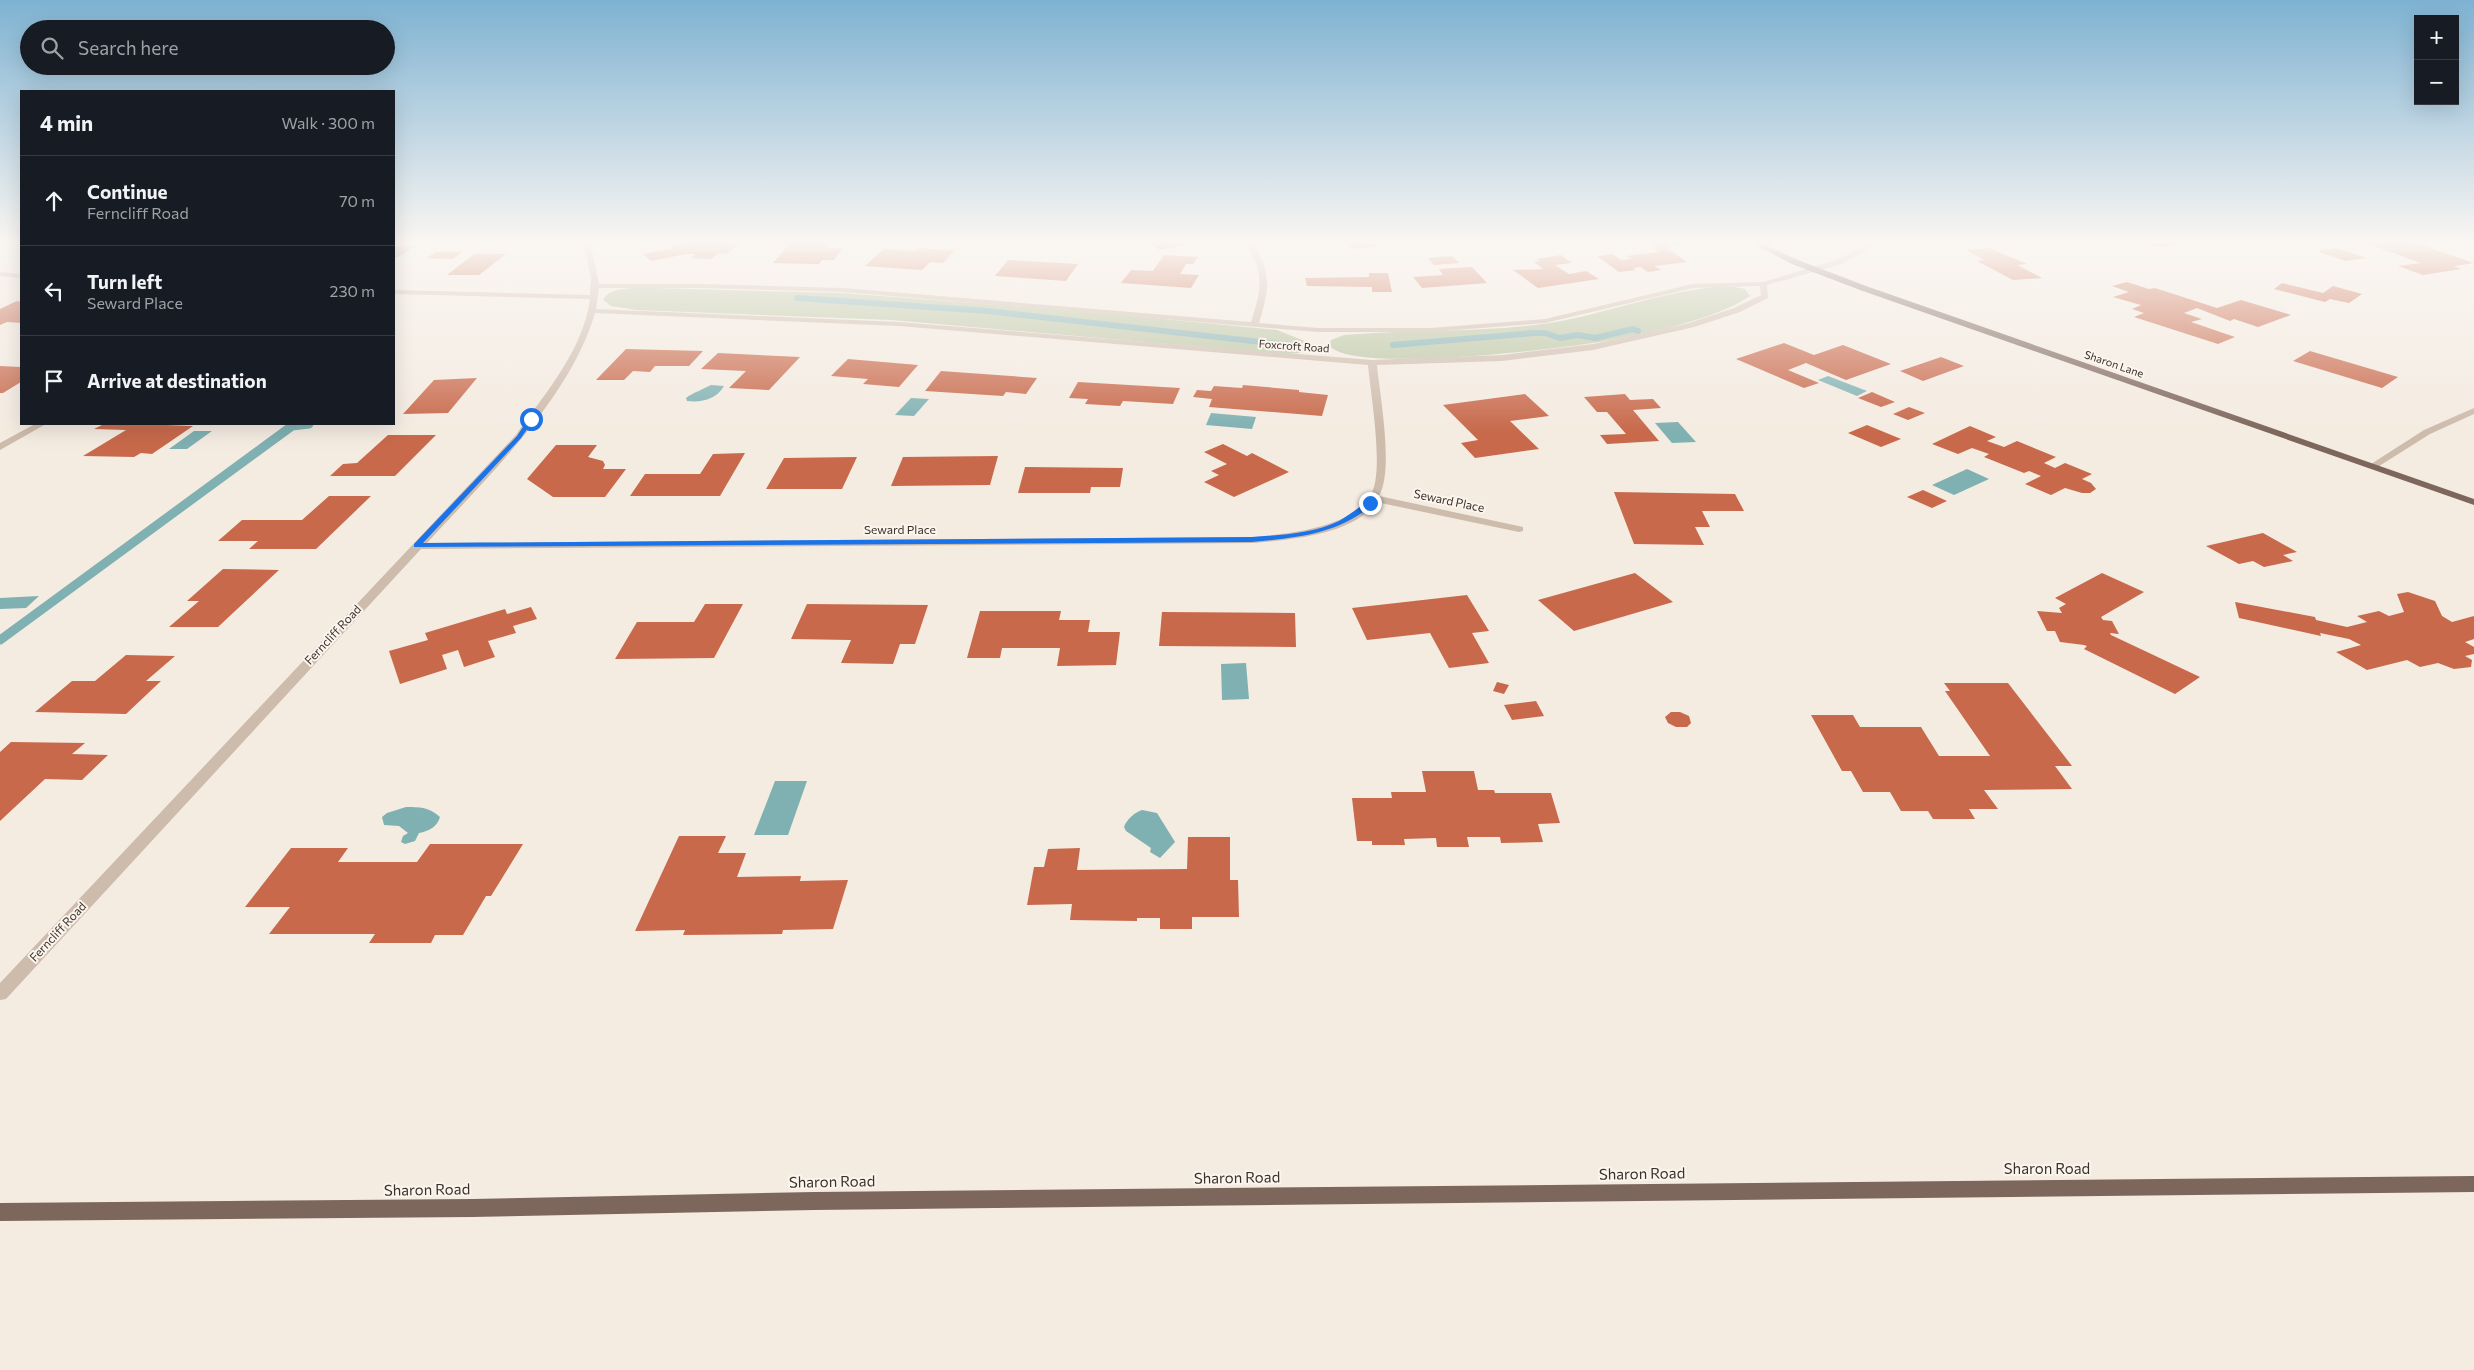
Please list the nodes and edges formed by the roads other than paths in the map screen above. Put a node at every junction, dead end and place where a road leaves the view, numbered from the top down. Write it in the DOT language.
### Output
graph roads {
  1 [pos="593,304"];
  2 [pos="1011,304"];
  3 [pos="1260,304"];
  4 [pos="1614,304"];
  5 [pos="1749,304"];
  6 [pos="1910,304"];
  7 [pos="592,312"];
  8 [pos="1254,324"];
  9 [pos="1372,363"];
  10 [pos="2474,411"];
  11 [pos="39,425"];
  12 [pos="0,448"];
  13 [pos="2373,466"];
  14 [pos="1374,498"];
  15 [pos="2474,502"];
  16 [pos="1519,530"];
  17 [pos="417,546"];
  18 [pos="0,994"];
  19 [pos="2474,1184"];
  20 [pos="0,1212"];
  1 -- 7 [label="street, Ferncliff Road"];
  2 -- 8 [label="street, Foxcroft Road"];
  3 -- 8 [label="street"];
  4 -- 8 [label="street, Foxcroft Road"];
  5 -- 9 [label="street, Foxcroft Road"];
  6 -- 13 [label="main road, Sharon Lane"];
  7 -- 9 [label="street, Foxcroft Road"];
  7 -- 17 [label="street, Ferncliff Road"];
  9 -- 14 [label="street"];
  10 -- 13 [label="street"];
  11 -- 12 [label="street"];
  13 -- 15 [label="main road, Sharon Lane"];
  14 -- 16 [label="street, Seward Place"];
  14 -- 17 [label="street, Seward Place"];
  17 -- 18 [label="street, Ferncliff Road"];
  19 -- 20 [label="main road, Sharon Road"];
}
